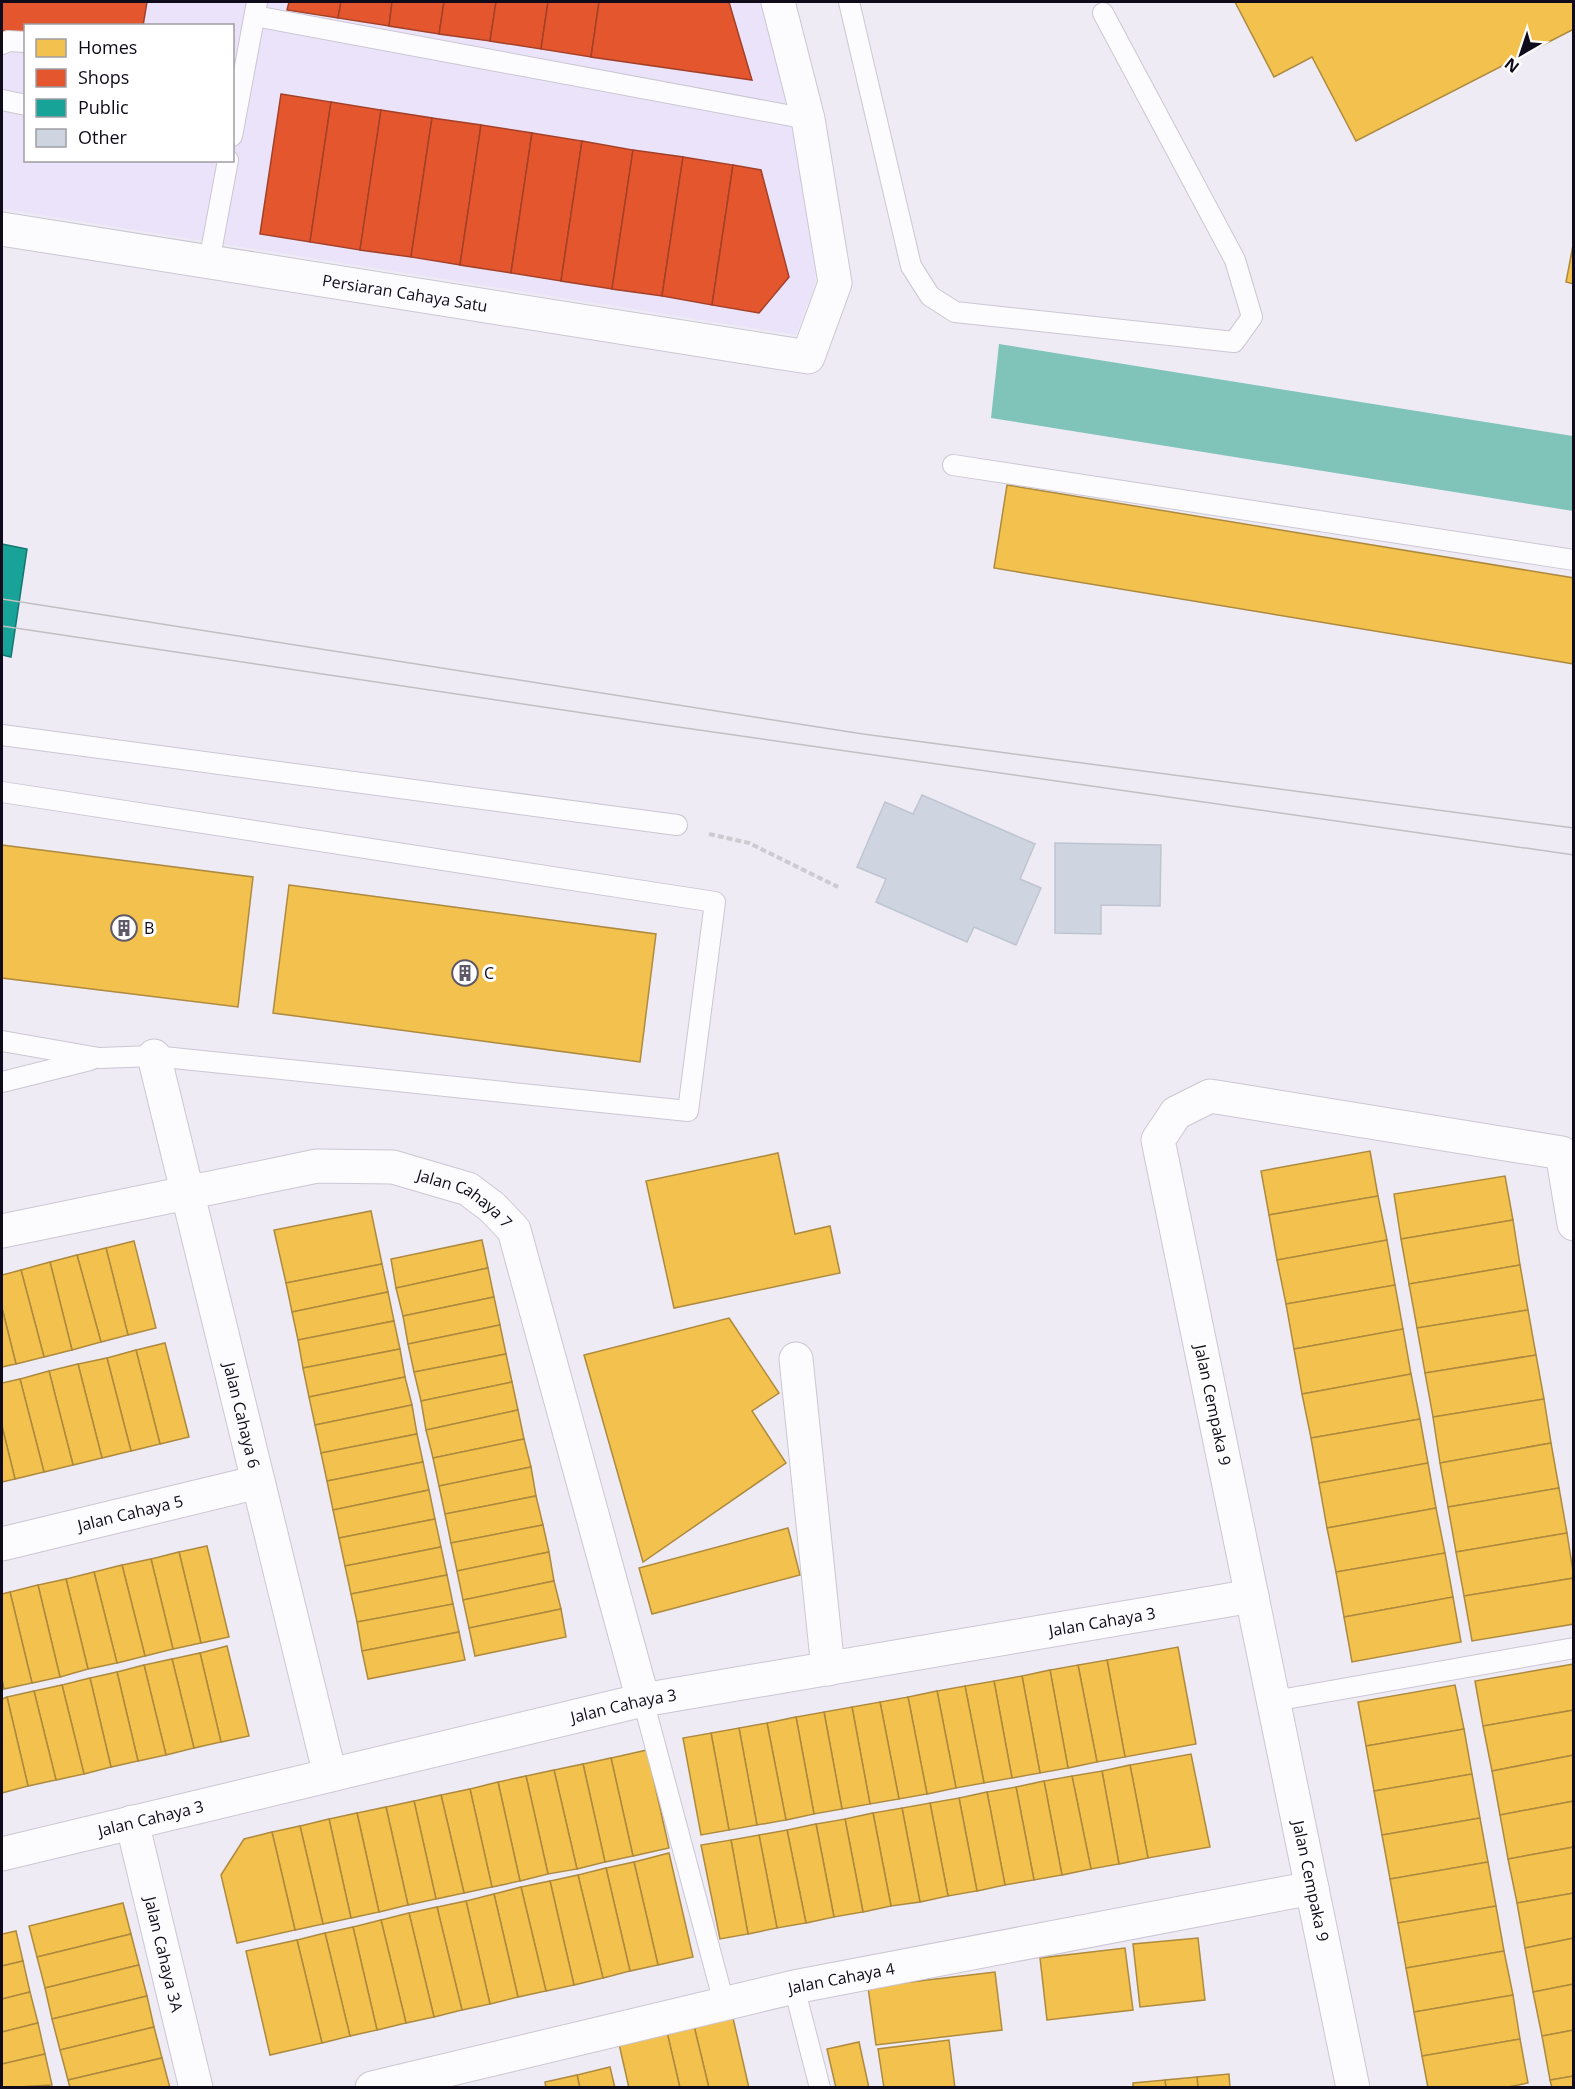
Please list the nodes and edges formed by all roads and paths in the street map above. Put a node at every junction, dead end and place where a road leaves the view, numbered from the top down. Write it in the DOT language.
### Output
graph roads {
  1 [pos="778,2"];
  2 [pos="849,2"];
  3 [pos="256,9"];
  4 [pos="1103,13"];
  5 [pos="24,42"];
  6 [pos="2,44"];
  7 [pos="239,66"];
  8 [pos="2,100"];
  9 [pos="24,105"];
  10 [pos="234,116"];
  11 [pos="808,119"];
  12 [pos="228,162"];
  13 [pos="2,229"];
  14 [pos="209,262"];
  15 [pos="953,465"];
  16 [pos="1574,560"];
  17 [pos="2,735"];
  18 [pos="2,792"];
  19 [pos="677,825"];
  20 [pos="838,887"];
  21 [pos="2,1041"];
  22 [pos="154,1056"];
  23 [pos="99,1058"];
  24 [pos="2,1082"];
  25 [pos="1568,1154"];
  26 [pos="187,1191"];
  27 [pos="1574,1224"];
  28 [pos="2,1231"];
  29 [pos="796,1359"];
  30 [pos="258,1482"];
  31 [pos="2,1544"];
  32 [pos="1252,1596"];
  33 [pos="1574,1648"];
  34 [pos="828,1669"];
  35 [pos="643,1700"];
  36 [pos="1274,1701"];
  37 [pos="330,1775"];
  38 [pos="132,1822"];
  39 [pos="2,1854"];
  40 [pos="1312,1888"];
  41 [pos="794,1987"];
  42 [pos="724,2003"];
  43 [pos="196,2088"];
  44 [pos="372,2088"];
  45 [pos="819,2088"];
  46 [pos="1353,2088"];
  1 -- 11 [label="street"];
  2 -- 4 [label="lane"];
  3 -- 7 [label="lane"];
  3 -- 11 [label="lane"];
  5 -- 6 [label="lane"];
  7 -- 10 [label="lane"];
  8 -- 9 [label="lane"];
  11 -- 14 [label="street, Persiaran Cahaya Satu"];
  12 -- 14 [label="lane"];
  13 -- 14 [label="street, Persiaran Cahaya Satu"];
  15 -- 16 [label="lane"];
  17 -- 19 [label="lane"];
  18 -- 22 [label="lane"];
  19 -- 20 [label="path"];
  21 -- 23 [label="lane"];
  22 -- 23 [label="lane"];
  22 -- 26 [label="street, Jalan Cahaya 6"];
  23 -- 24 [label="lane"];
  25 -- 27 [label="street"];
  25 -- 32 [label="street, Jalan Cempaka 9"];
  26 -- 28 [label="street, Jalan Cahaya 7"];
  26 -- 30 [label="street, Jalan Cahaya 6"];
  26 -- 35 [label="street, Jalan Cahaya 7"];
  29 -- 34 [label="street"];
  30 -- 31 [label="street, Jalan Cahaya 5"];
  30 -- 37 [label="street, Jalan Cahaya 6"];
  32 -- 34 [label="street, Jalan Cahaya 3"];
  32 -- 36 [label="street, Jalan Cempaka 9"];
  33 -- 36 [label="lane"];
  34 -- 35 [label="street, Jalan Cahaya 3"];
  35 -- 37 [label="street, Jalan Cahaya 3"];
  35 -- 42 [label="lane"];
  36 -- 40 [label="street, Jalan Cempaka 9"];
  37 -- 38 [label="street, Jalan Cahaya 3"];
  38 -- 39 [label="street, Jalan Cahaya 3"];
  38 -- 43 [label="street, Jalan Cahaya 3A"];
  40 -- 41 [label="street, Jalan Cahaya 4"];
  40 -- 46 [label="street, Jalan Cempaka 9"];
  41 -- 42 [label="street, Jalan Cahaya 4"];
  41 -- 45 [label="lane"];
  42 -- 44 [label="street, Jalan Cahaya 4"];
}
